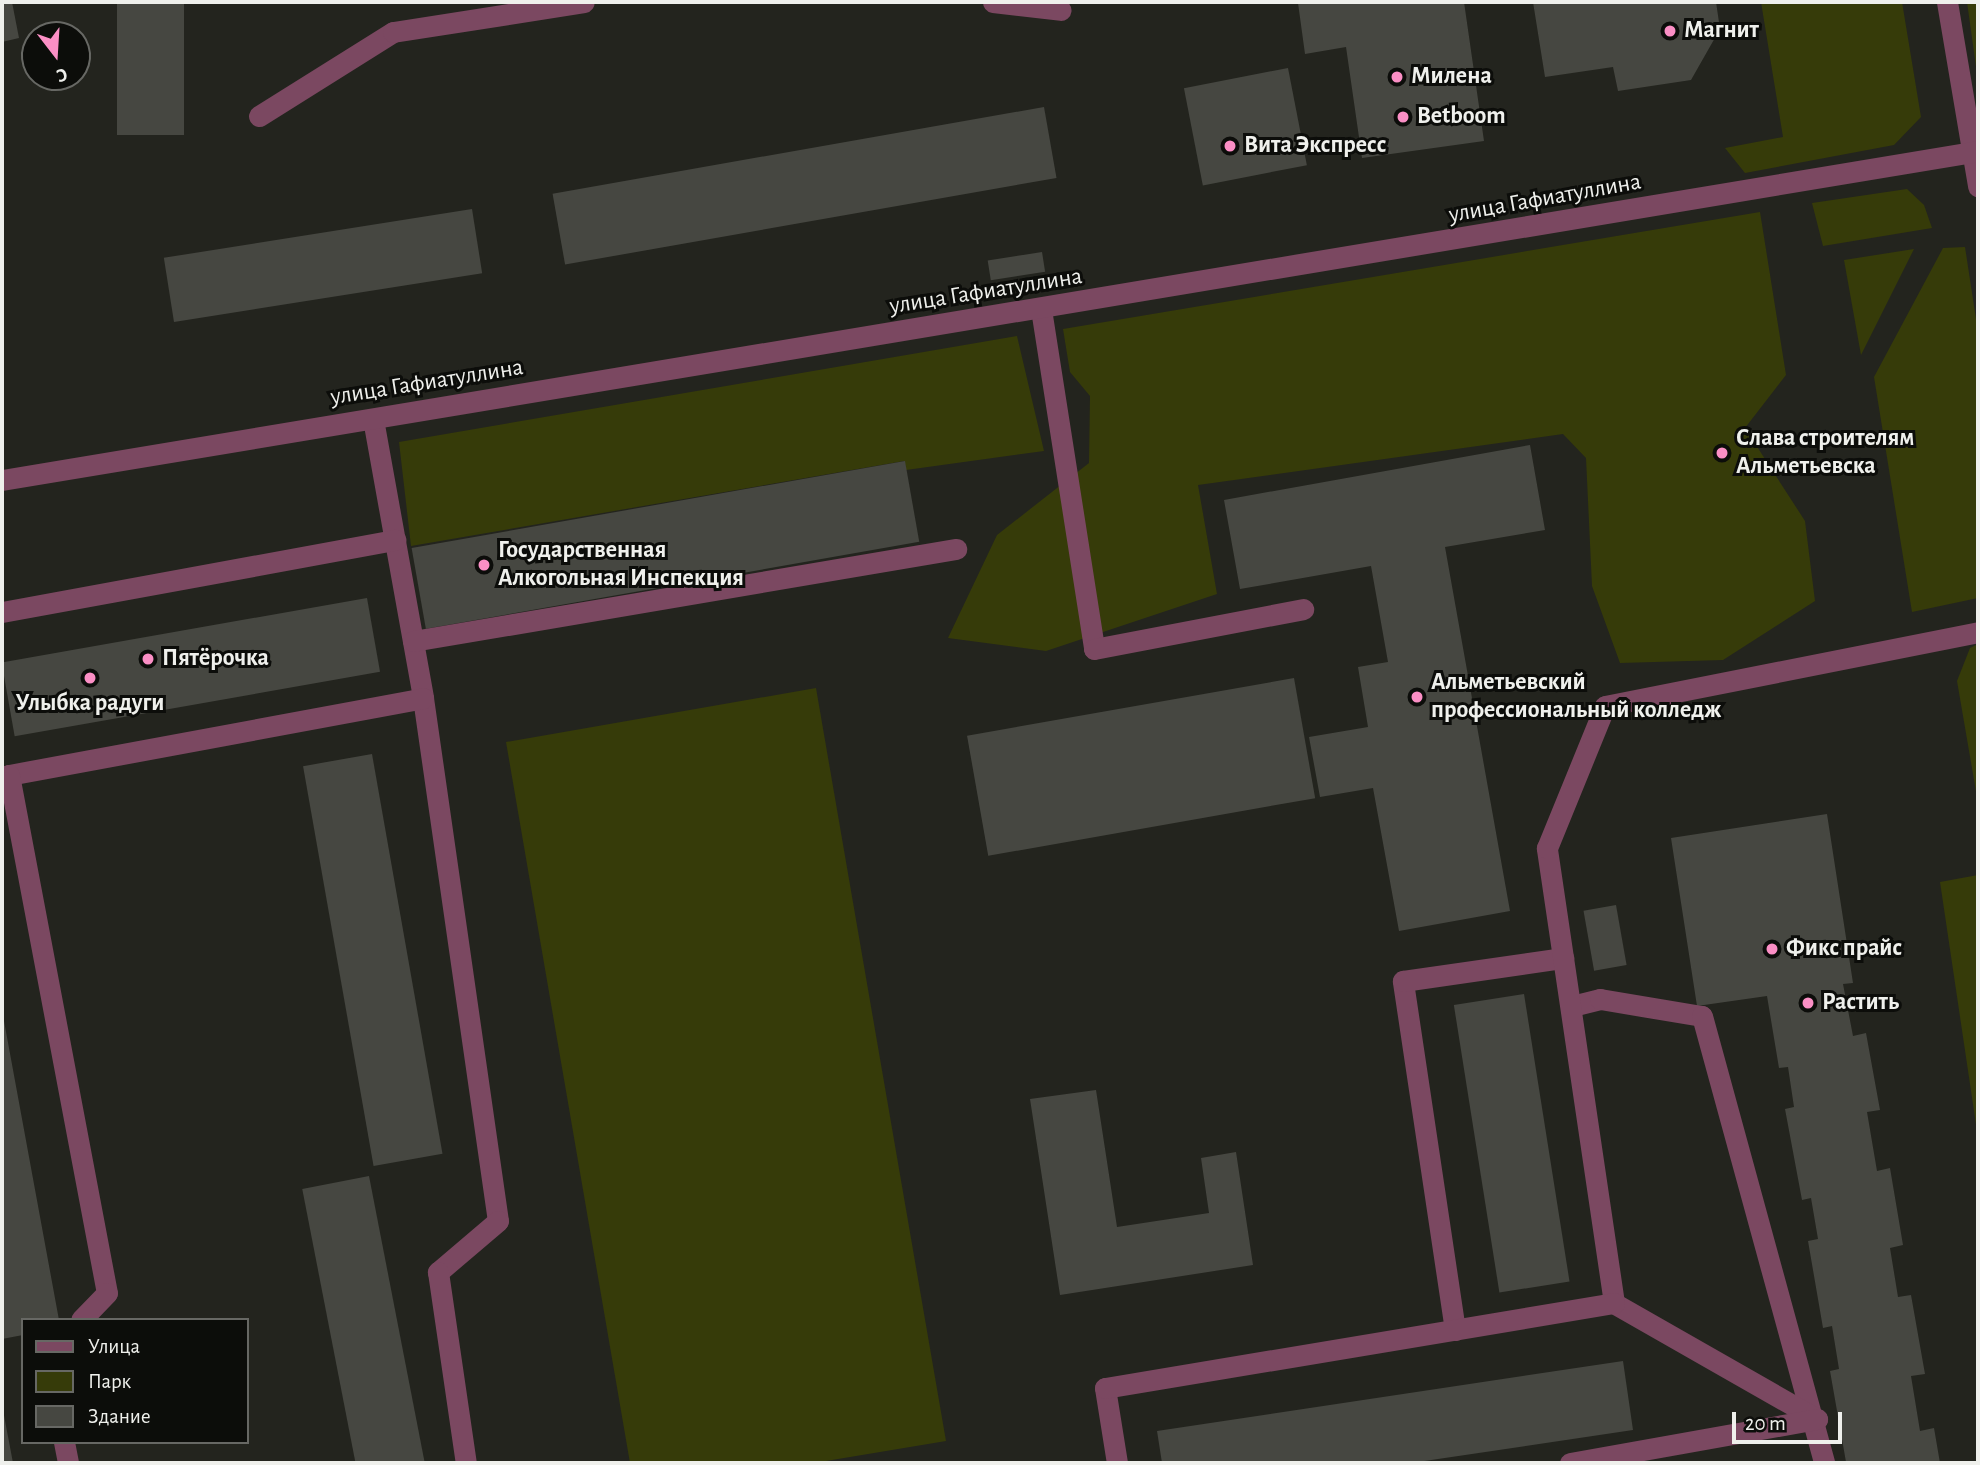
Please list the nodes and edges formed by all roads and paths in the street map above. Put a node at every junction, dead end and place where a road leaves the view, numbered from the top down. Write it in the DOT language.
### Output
graph roads {
  1 [pos="584,2"];
  2 [pos="993,2"];
  3 [pos="1947,2"];
  4 [pos="1061,10"];
  5 [pos="260,116"];
  6 [pos="1975,151"];
  7 [pos="1978,186"];
  8 [pos="1041,309"];
  9 [pos="373,419"];
  10 [pos="2,480"];
  11 [pos="395,540"];
  12 [pos="956,549"];
  13 [pos="1303,609"];
  14 [pos="2,612"];
  15 [pos="1978,632"];
  16 [pos="413,641"];
  17 [pos="423,698"];
  18 [pos="6,776"];
  19 [pos="1563,958"];
  20 [pos="1572,1006"];
  21 [pos="1614,1303"];
  22 [pos="83,1318"];
  23 [pos="1455,1330"];
  24 [pos="1816,1419"];
  25 [pos="64,1444"];
  26 [pos="68,1463"];
  27 [pos="466,1463"];
  28 [pos="1117,1463"];
  29 [pos="1570,1463"];
  30 [pos="1824,1463"];
  1 -- 5 [label="street"];
  2 -- 4 [label="street"];
  3 -- 6 [label="street"];
  6 -- 7 [label="street"];
  6 -- 8 [label="street, улица Гафиатуллина"];
  8 -- 9 [label="street, улица Гафиатуллина"];
  8 -- 13 [label="street"];
  9 -- 10 [label="street, улица Гафиатуллина"];
  9 -- 11 [label="street"];
  11 -- 14 [label="street"];
  11 -- 16 [label="street"];
  12 -- 16 [label="street"];
  15 -- 19 [label="street"];
  16 -- 17 [label="street"];
  17 -- 18 [label="street"];
  17 -- 27 [label="street"];
  18 -- 22 [label="street"];
  19 -- 20 [label="street"];
  19 -- 23 [label="street"];
  20 -- 21 [label="street"];
  20 -- 24 [label="street"];
  21 -- 23 [label="street"];
  21 -- 24 [label="street"];
  23 -- 28 [label="street"];
  24 -- 29 [label="street"];
  24 -- 30 [label="street"];
  25 -- 26 [label="street"];
}
